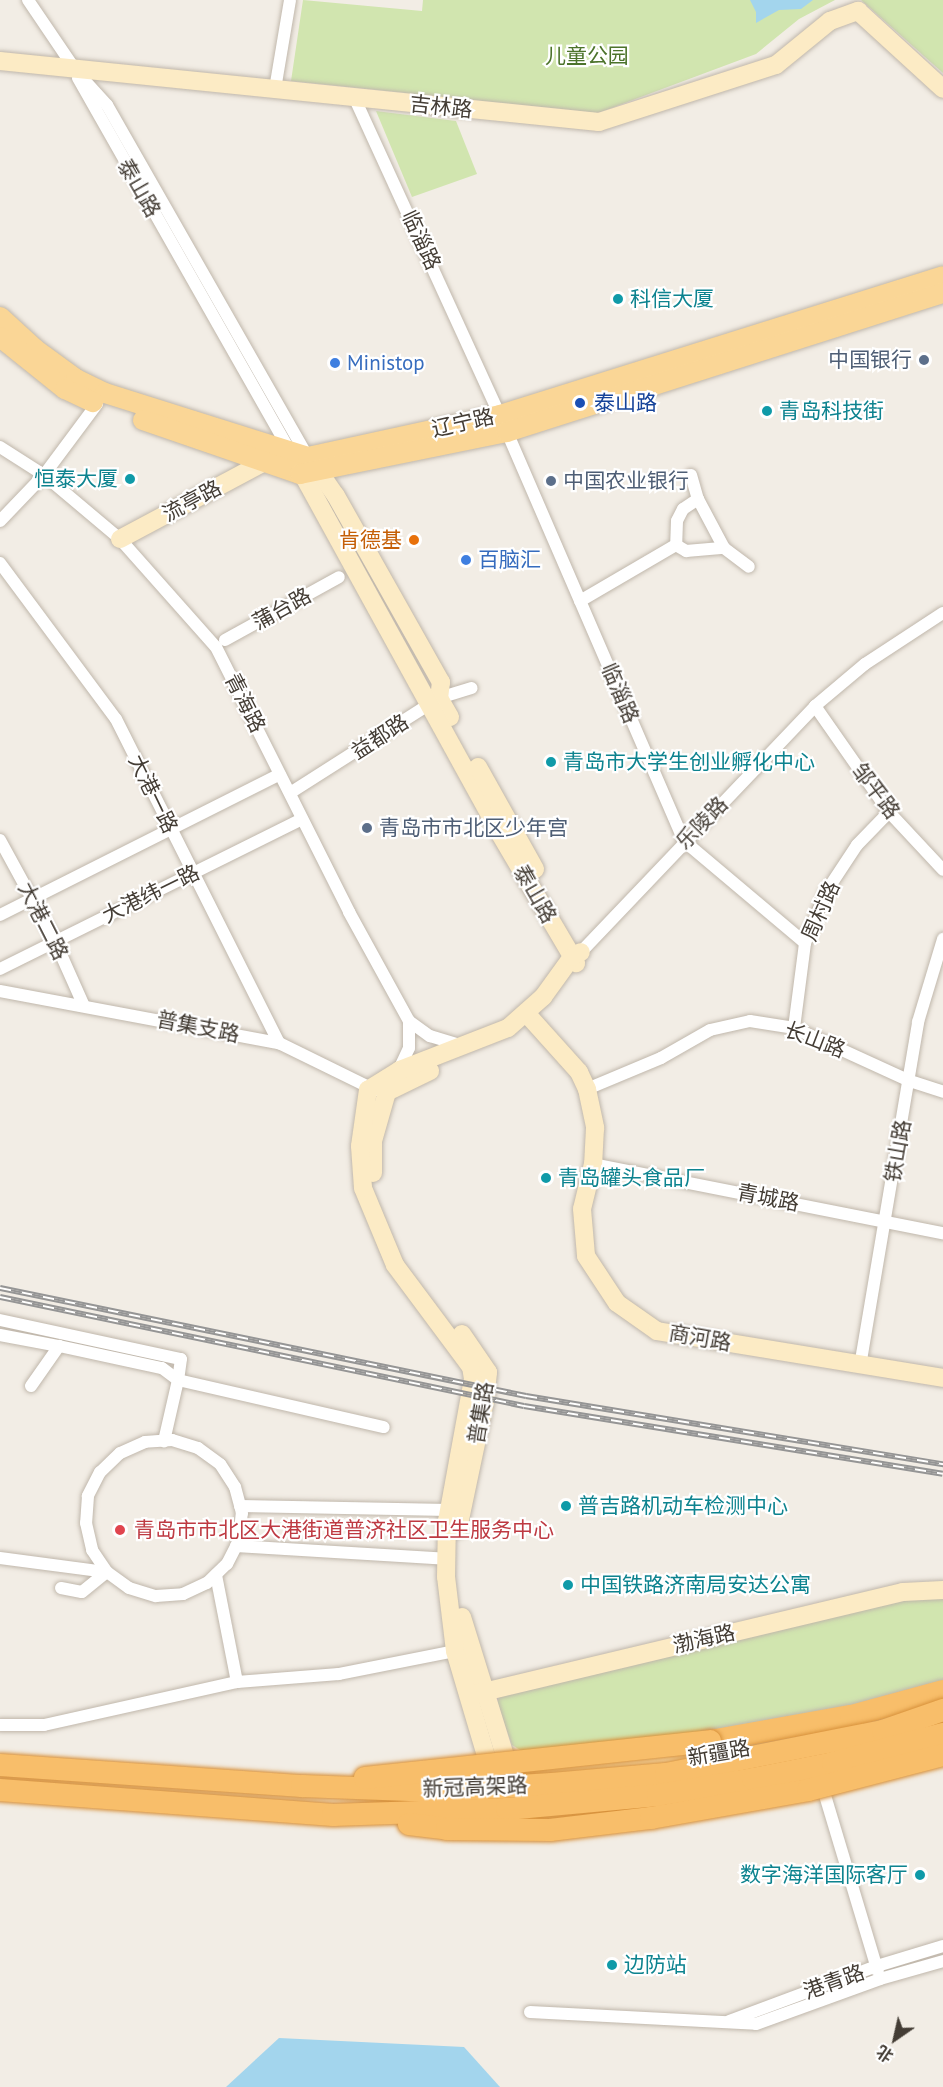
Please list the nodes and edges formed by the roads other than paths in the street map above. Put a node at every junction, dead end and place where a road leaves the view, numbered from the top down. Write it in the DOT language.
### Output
graph roads {
  1 [pos="28,0"];
  2 [pos="290,0"];
  3 [pos="0,61"];
  4 [pos="76,71"];
  5 [pos="275,89"];
  6 [pos="943,89"];
  7 [pos="355,99"];
  8 [pos="943,276"];
  9 [pos="943,292"];
  10 [pos="0,317"];
  11 [pos="0,337"];
  12 [pos="97,404"];
  13 [pos="504,424"];
  14 [pos="0,447"];
  15 [pos="264,462"];
  16 [pos="304,464"];
  17 [pos="44,475"];
  18 [pos="691,475"];
  19 [pos="698,499"];
  20 [pos="0,520"];
  21 [pos="120,539"];
  22 [pos="676,545"];
  23 [pos="724,548"];
  24 [pos="0,563"];
  25 [pos="749,567"];
  26 [pos="339,577"];
  27 [pos="580,601"];
  28 [pos="943,613"];
  29 [pos="225,640"];
  30 [pos="472,688"];
  31 [pos="435,701"];
  32 [pos="815,706"];
  33 [pos="280,774"];
  34 [pos="290,793"];
  35 [pos="889,812"];
  36 [pos="302,819"];
  37 [pos="169,830"];
  38 [pos="0,840"];
  39 [pos="684,841"];
  40 [pos="943,870"];
  41 [pos="194,872"];
  42 [pos="33,900"];
  43 [pos="0,915"];
  44 [pos="943,939"];
  45 [pos="55,941"];
  46 [pos="806,943"];
  47 [pos="576,957"];
  48 [pos="0,969"];
  49 [pos="0,991"];
  50 [pos="550,1003"];
  51 [pos="82,1004"];
  52 [pos="526,1019"];
  53 [pos="409,1021"];
  54 [pos="794,1028"];
  55 [pos="552,1042"];
  56 [pos="279,1043"];
  57 [pos="476,1044"];
  58 [pos="400,1070"];
  59 [pos="910,1081"];
  60 [pos="587,1089"];
  61 [pos="378,1091"];
  62 [pos="943,1092"];
  63 [pos="592,1164"];
  64 [pos="886,1221"];
  65 [pos="943,1233"];
  66 [pos="0,1320"];
  67 [pos="0,1335"];
  68 [pos="59,1346"];
  69 [pos="860,1366"];
  70 [pos="943,1378"];
  71 [pos="178,1380"];
  72 [pos="31,1386"];
  73 [pos="384,1427"];
  74 [pos="164,1441"];
  75 [pos="240,1506"];
  76 [pos="449,1510"];
  77 [pos="236,1546"];
  78 [pos="0,1558"];
  79 [pos="446,1559"];
  80 [pos="107,1572"];
  81 [pos="216,1575"];
  82 [pos="61,1588"];
  83 [pos="943,1590"];
  84 [pos="455,1651"];
  85 [pos="237,1682"];
  86 [pos="943,1691"];
  87 [pos="475,1694"];
  88 [pos="943,1704"];
  89 [pos="943,1710"];
  90 [pos="0,1725"];
  91 [pos="943,1734"];
  92 [pos="943,1745"];
  93 [pos="943,1755"];
  94 [pos="0,1765"];
  95 [pos="510,1772"];
  96 [pos="490,1773"];
  97 [pos="820,1778"];
  98 [pos="303,1786"];
  99 [pos="0,1790"];
  100 [pos="333,1815"];
  101 [pos="515,1824"];
  102 [pos="943,1946"];
  103 [pos="943,1961"];
  104 [pos="879,1972"];
  105 [pos="530,2012"];
  1 -- 4 [label="street, 泰山路"];
  2 -- 5 [label="street"];
  3 -- 4 [label="street, 吉林路"];
  4 -- 5 [label="street, 吉林路"];
  4 -- 16 [label="street, 泰山路"];
  5 -- 7 [label="street, 吉林路"];
  6 -- 7 [label="street, 吉林路"];
  7 -- 13 [label="street, 临淄路"];
  8 -- 13 [label="main road, 辽宁路"];
  9 -- 13 [label="main road, 辽宁路"];
  10 -- 16 [label="main road, 辽宁路"];
  11 -- 12 [label="main road"];
  12 -- 15 [label="main road"];
  12 -- 17 [label="street"];
  13 -- 16 [label="main road, 辽宁路"];
  13 -- 27 [label="street, 临淄路"];
  14 -- 17 [label="street, 青海路"];
  15 -- 16 [label="main road"];
  15 -- 21 [label="street, 流亭路"];
  16 -- 31 [label="street, 泰山路"];
  17 -- 20 [label="street"];
  17 -- 21 [label="street, 青海路"];
  18 -- 19 [label="street"];
  19 -- 22 [label="street"];
  19 -- 23 [label="street"];
  21 -- 33 [label="street, 青海路"];
  22 -- 23 [label="street"];
  22 -- 27 [label="street"];
  23 -- 25 [label="street"];
  24 -- 37 [label="street, 大港一路"];
  26 -- 29 [label="street, 蒲台路"];
  27 -- 39 [label="street, 临淄路"];
  28 -- 32 [label="street, 乐陵路"];
  30 -- 31 [label="street, 益都路"];
  31 -- 34 [label="street, 益都路"];
  31 -- 47 [label="street, 泰山路"];
  32 -- 35 [label="street, 邹平路"];
  32 -- 39 [label="street, 乐陵路"];
  33 -- 34 [label="street, 青海路"];
  33 -- 37 [label="street"];
  34 -- 36 [label="street, 青海路"];
  35 -- 40 [label="street, 邹平路"];
  35 -- 46 [label="street, 周村路"];
  36 -- 41 [label="street, 大港纬一路"];
  36 -- 53 [label="street, 青海路"];
  37 -- 41 [label="street, 大港一路"];
  37 -- 42 [label="street"];
  38 -- 42 [label="street, 大港二路"];
  39 -- 46 [label="street, 临淄路"];
  39 -- 47 [label="street, 乐陵路"];
  41 -- 45 [label="street, 大港纬一路"];
  41 -- 56 [label="street, 大港一路"];
  42 -- 43 [label="street"];
  42 -- 45 [label="street, 大港二路"];
  44 -- 59 [label="street, 铁山路"];
  45 -- 48 [label="street, 大港纬一路"];
  45 -- 51 [label="street, 大港二路"];
  46 -- 54 [label="street, 周村路"];
  47 -- 50 [label="street, 乐陵路"];
  47 -- 52 [label="street, 乐陵路"];
  49 -- 51 [label="street, 普集支路"];
  50 -- 52 [label="street, 乐陵路"];
  50 -- 55 [label="street"];
  51 -- 56 [label="street, 普集支路"];
  52 -- 55 [label="street, 商河路"];
  52 -- 57 [label="street, 乐陵路"];
  52 -- 60 [label="street"];
  52 -- 61 [label="street, 乐陵路"];
  53 -- 57 [label="street"];
  53 -- 58 [label="street"];
  54 -- 59 [label="street, 长山路"];
  54 -- 60 [label="street, 长山路"];
  55 -- 60 [label="street, 商河路"];
  56 -- 61 [label="street, 普集支路"];
  57 -- 58 [label="street, 乐陵路"];
  58 -- 61 [label="street, 乐陵路"];
  59 -- 62 [label="street, 长山路"];
  59 -- 64 [label="street, 铁山路"];
  60 -- 63 [label="street, 商河路"];
  61 -- 76 [label="street, 普集路"];
  61 -- 87 [label="street, 普集路"];
  63 -- 64 [label="street, 青城路"];
  63 -- 69 [label="street, 商河路"];
  64 -- 65 [label="street, 青城路"];
  64 -- 69 [label="street, 铁山路"];
  66 -- 71 [label="street"];
  67 -- 68 [label="street"];
  68 -- 71 [label="street"];
  68 -- 72 [label="street"];
  69 -- 70 [label="street, 商河路"];
  71 -- 73 [label="street"];
  71 -- 74 [label="street"];
  74 -- 75 [label="street"];
  74 -- 80 [label="street"];
  75 -- 76 [label="street"];
  75 -- 77 [label="street"];
  76 -- 79 [label="street, 普集路"];
  77 -- 79 [label="street"];
  77 -- 81 [label="street"];
  78 -- 80 [label="street"];
  79 -- 84 [label="street, 普集路"];
  80 -- 81 [label="street"];
  80 -- 82 [label="street"];
  81 -- 85 [label="street"];
  83 -- 87 [label="street, 渤海路"];
  84 -- 85 [label="street"];
  84 -- 87 [label="street, 普集路"];
  85 -- 90 [label="street"];
  86 -- 98 [label="highway, bridge"];
  87 -- 95 [label="street"];
  87 -- 96 [label="street, 普集路"];
  88 -- 95 [label="street, 新疆路"];
  89 -- 98 [label="highway, 新冠高架路, bridge"];
  91 -- 100 [label="highway, 新冠高架路, bridge"];
  92 -- 97 [label="street, 新疆路"];
  93 -- 100 [label="highway, bridge"];
  94 -- 98 [label="highway, 新冠高架路, bridge"];
  95 -- 96 [label="street, 新疆路"];
  95 -- 101 [label="street"];
  96 -- 101 [label="street, 普集路"];
  97 -- 101 [label="street, 新疆路"];
  97 -- 104 [label="street"];
  99 -- 100 [label="highway, 新冠高架路, bridge"];
  102 -- 104 [label="street, 港青路"];
  103 -- 104 [label="street, 港青路"];
  104 -- 105 [label="street, 港青路"];
}
